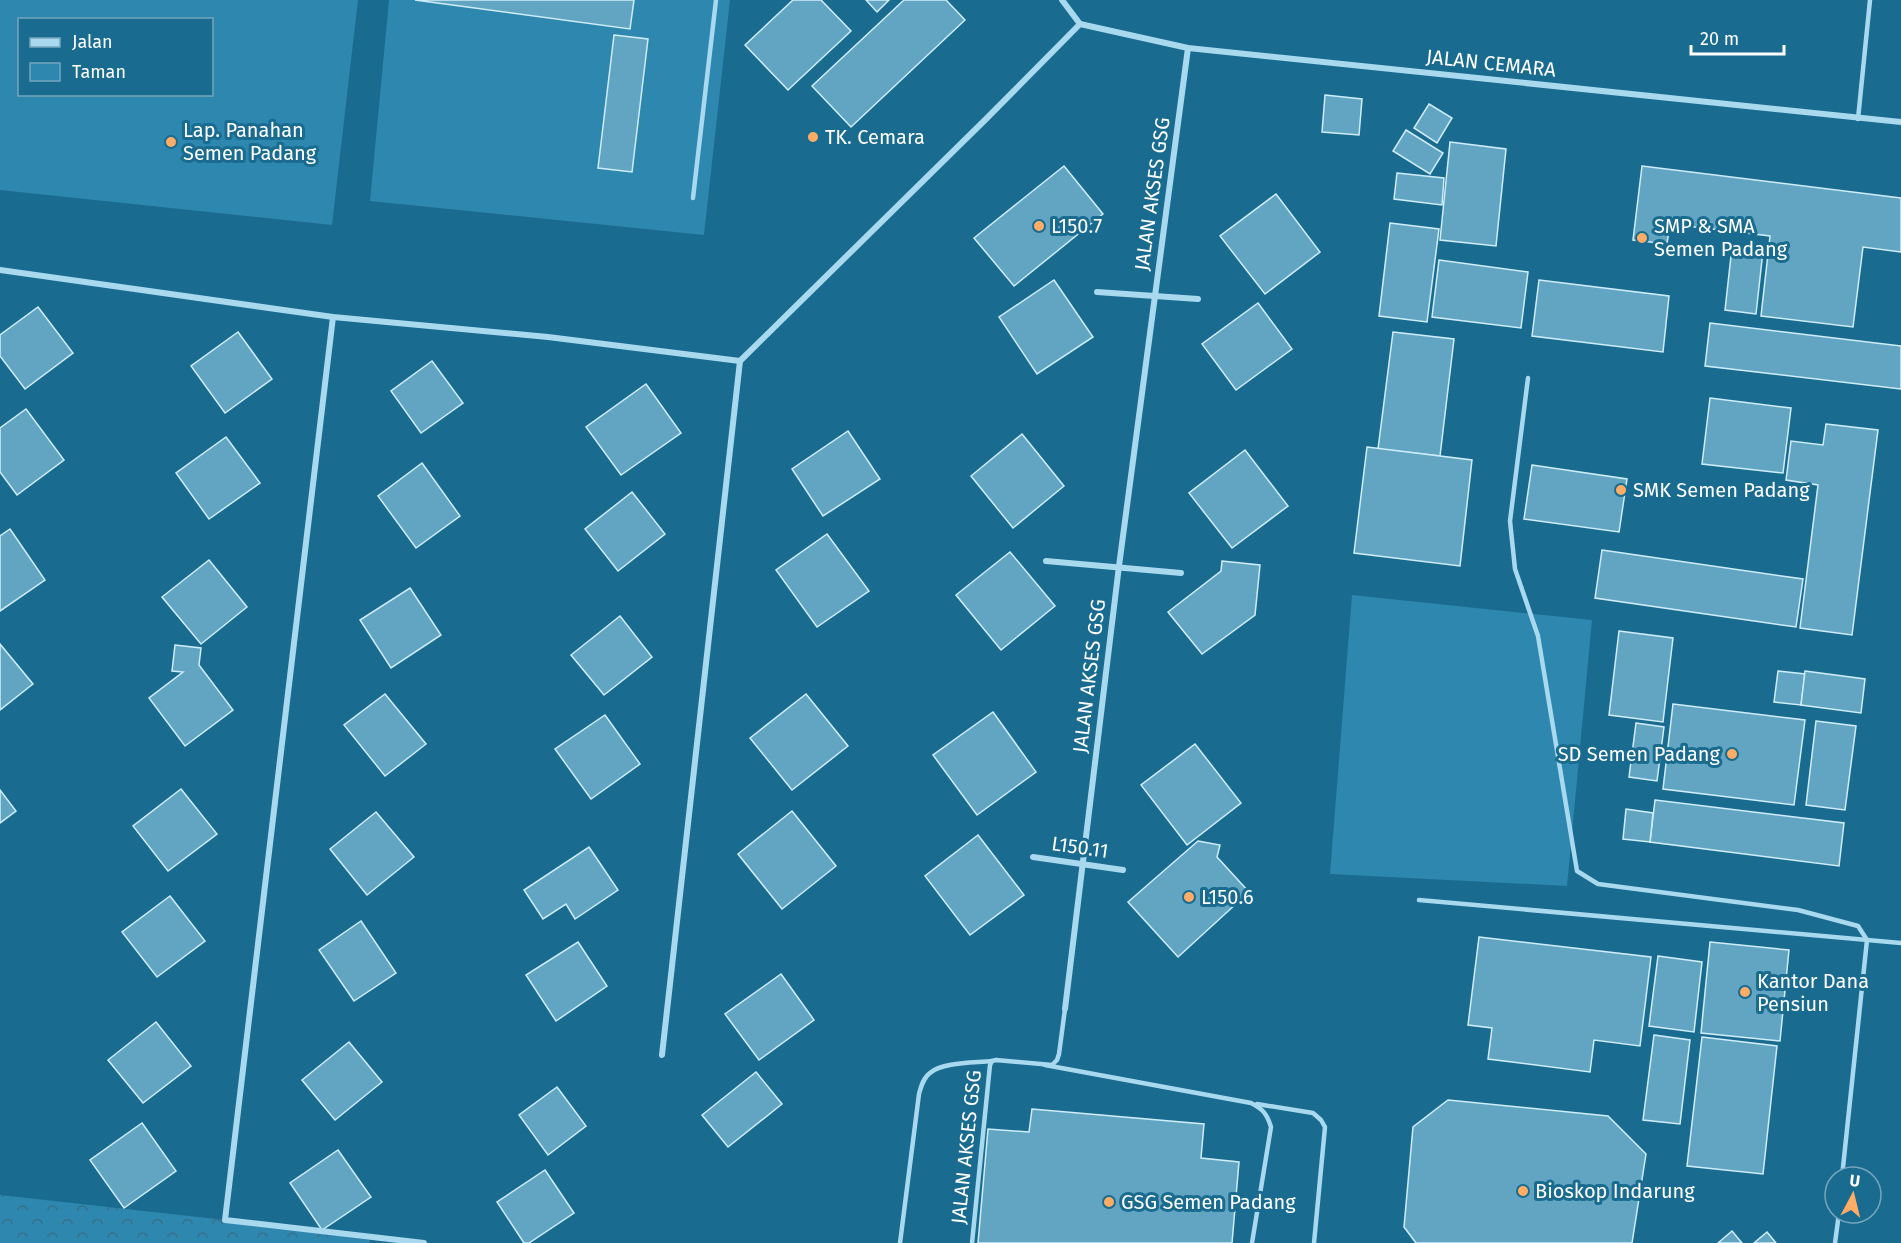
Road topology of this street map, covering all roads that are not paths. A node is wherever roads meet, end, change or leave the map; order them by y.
1 (716, 0) edge
2 (1062, 0) edge
3 (1870, 0) edge
4 (1080, 24) junction
5 (1188, 48) junction
6 (1858, 119) junction
7 (1901, 122) edge
8 (693, 198) dead end
9 (0, 270) edge
10 (1097, 292) dead end
11 (1155, 296) junction
12 (1198, 299) dead end
13 (333, 317) junction
14 (740, 361) junction
15 (1528, 378) dead end
16 (1046, 561) dead end
17 (1119, 566) junction
18 (1181, 573) dead end
19 (1033, 857) dead end
20 (1084, 864) junction
21 (1123, 870) dead end
22 (1419, 900) dead end
23 (1868, 940) junction
24 (1901, 943) edge
25 (1065, 1009) joint
26 (662, 1055) dead end
27 (992, 1061) junction
28 (1045, 1065) junction
29 (1251, 1103) junction
30 (1843, 1165) edge
31 (1837, 1225) edge
32 (424, 1243) edge
33 (900, 1243) edge
34 (972, 1243) edge
35 (1252, 1243) edge
36 (1314, 1243) edge
37 (1835, 1243) edge

1 - 8 lane
2 - 4 street
3 - 6 lane
4 - 5 street, JALAN CEMARA
4 - 14 street
5 - 6 street, JALAN CEMARA
5 - 11 street, JALAN AKSES GSG
6 - 7 street, JALAN CEMARA
9 - 13 street
10 - 11 street
11 - 12 street
11 - 17 street, JALAN AKSES GSG
13 - 14 street
13 - 32 street
14 - 26 street
15 - 23 lane
16 - 17 street
17 - 18 street
17 - 20 street, JALAN AKSES GSG
19 - 20 street, L150.11
20 - 21 street, L150.11
20 - 25 street, JALAN AKSES GSG
22 - 23 lane
23 - 24 lane
23 - 30 lane
25 - 28 lane, JALAN AKSES GSG
27 - 28 lane, JALAN AKSES GSG
27 - 33 lane
27 - 34 lane, JALAN AKSES GSG
28 - 29 lane
29 - 35 lane
29 - 36 lane
31 - 37 lane

